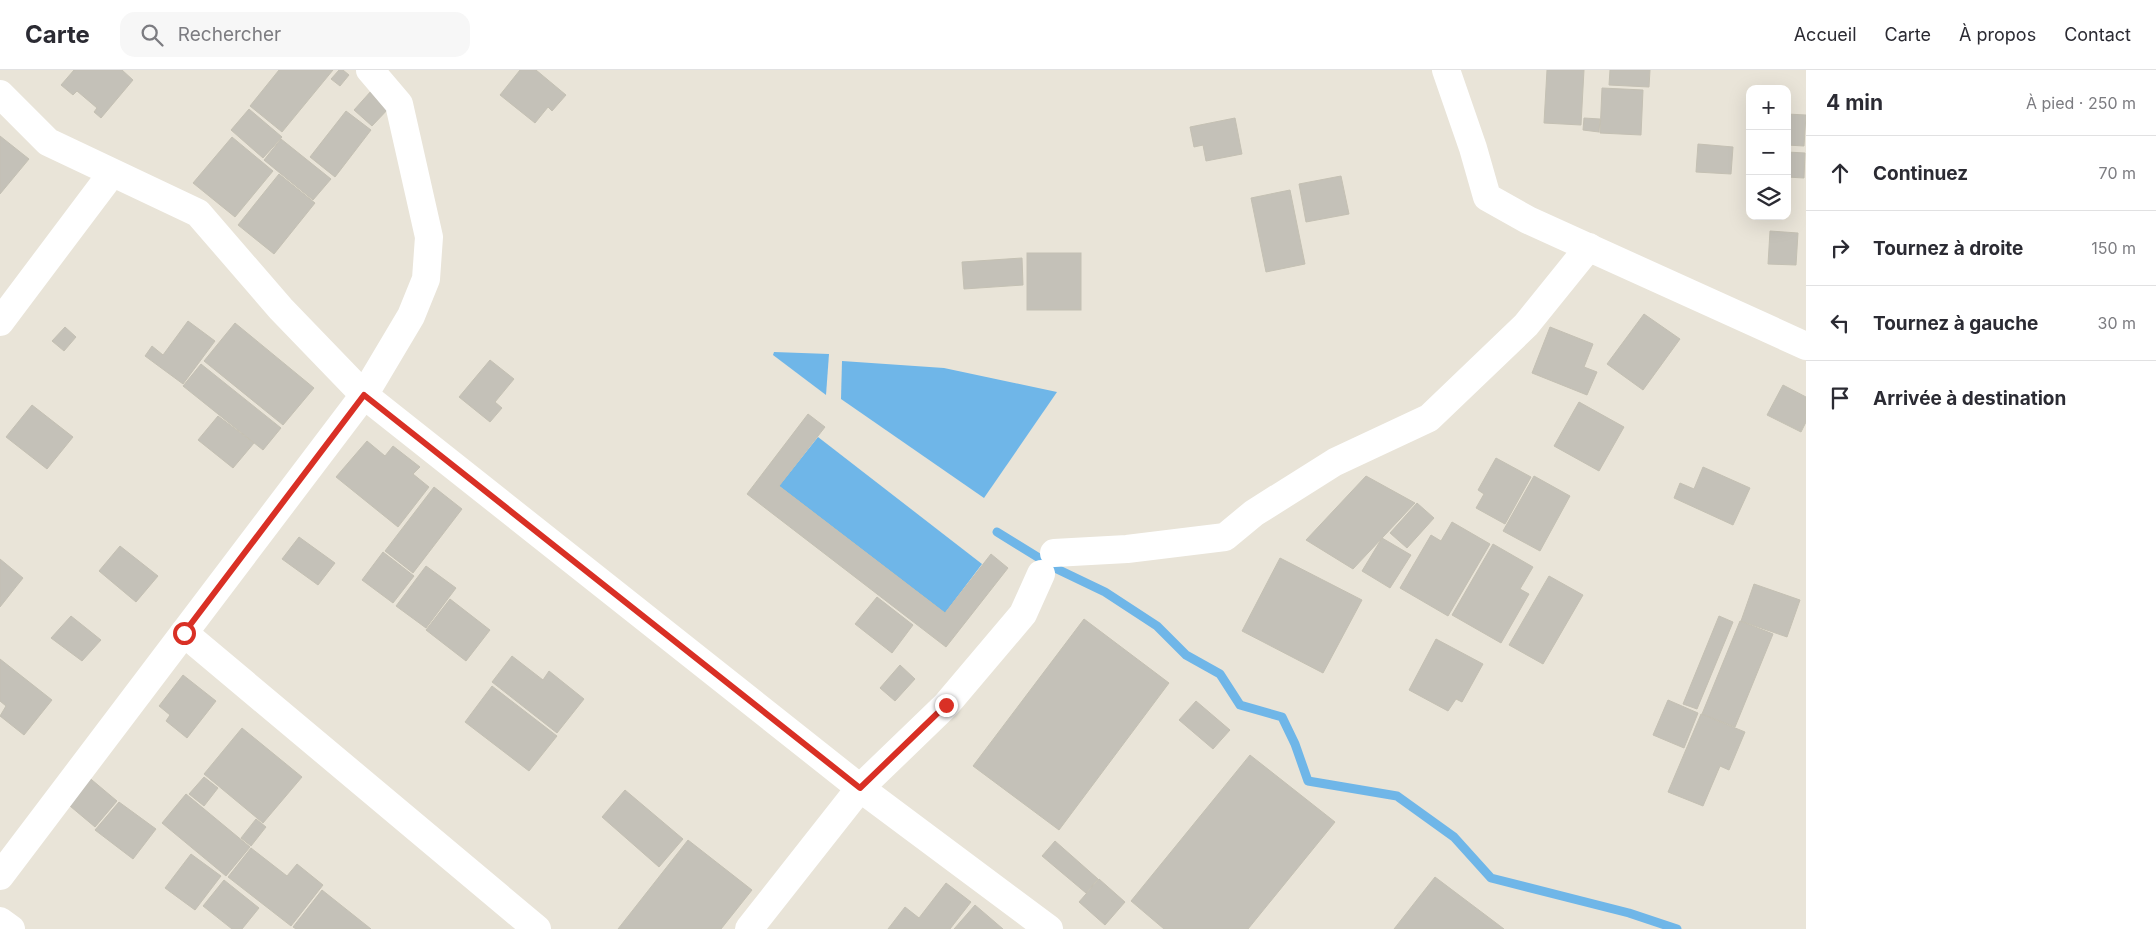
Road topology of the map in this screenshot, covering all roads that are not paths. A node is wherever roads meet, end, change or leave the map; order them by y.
1 (370, 70) edge
2 (1446, 70) edge
3 (0, 94) edge
4 (112, 173) junction
5 (1588, 247) junction
6 (0, 322) edge
7 (1806, 346) edge
8 (364, 395) junction
9 (184, 633) junction
10 (860, 788) junction
11 (0, 876) edge
12 (0, 921) edge
13 (11, 929) edge
14 (537, 929) edge
15 (749, 929) edge
16 (1049, 929) edge

1 - 8 street
2 - 5 street
3 - 4 street
4 - 6 street
4 - 8 street
5 - 7 street
5 - 10 street
8 - 9 street
8 - 10 street
9 - 11 street
9 - 14 street
10 - 15 street
10 - 16 street
12 - 13 street

